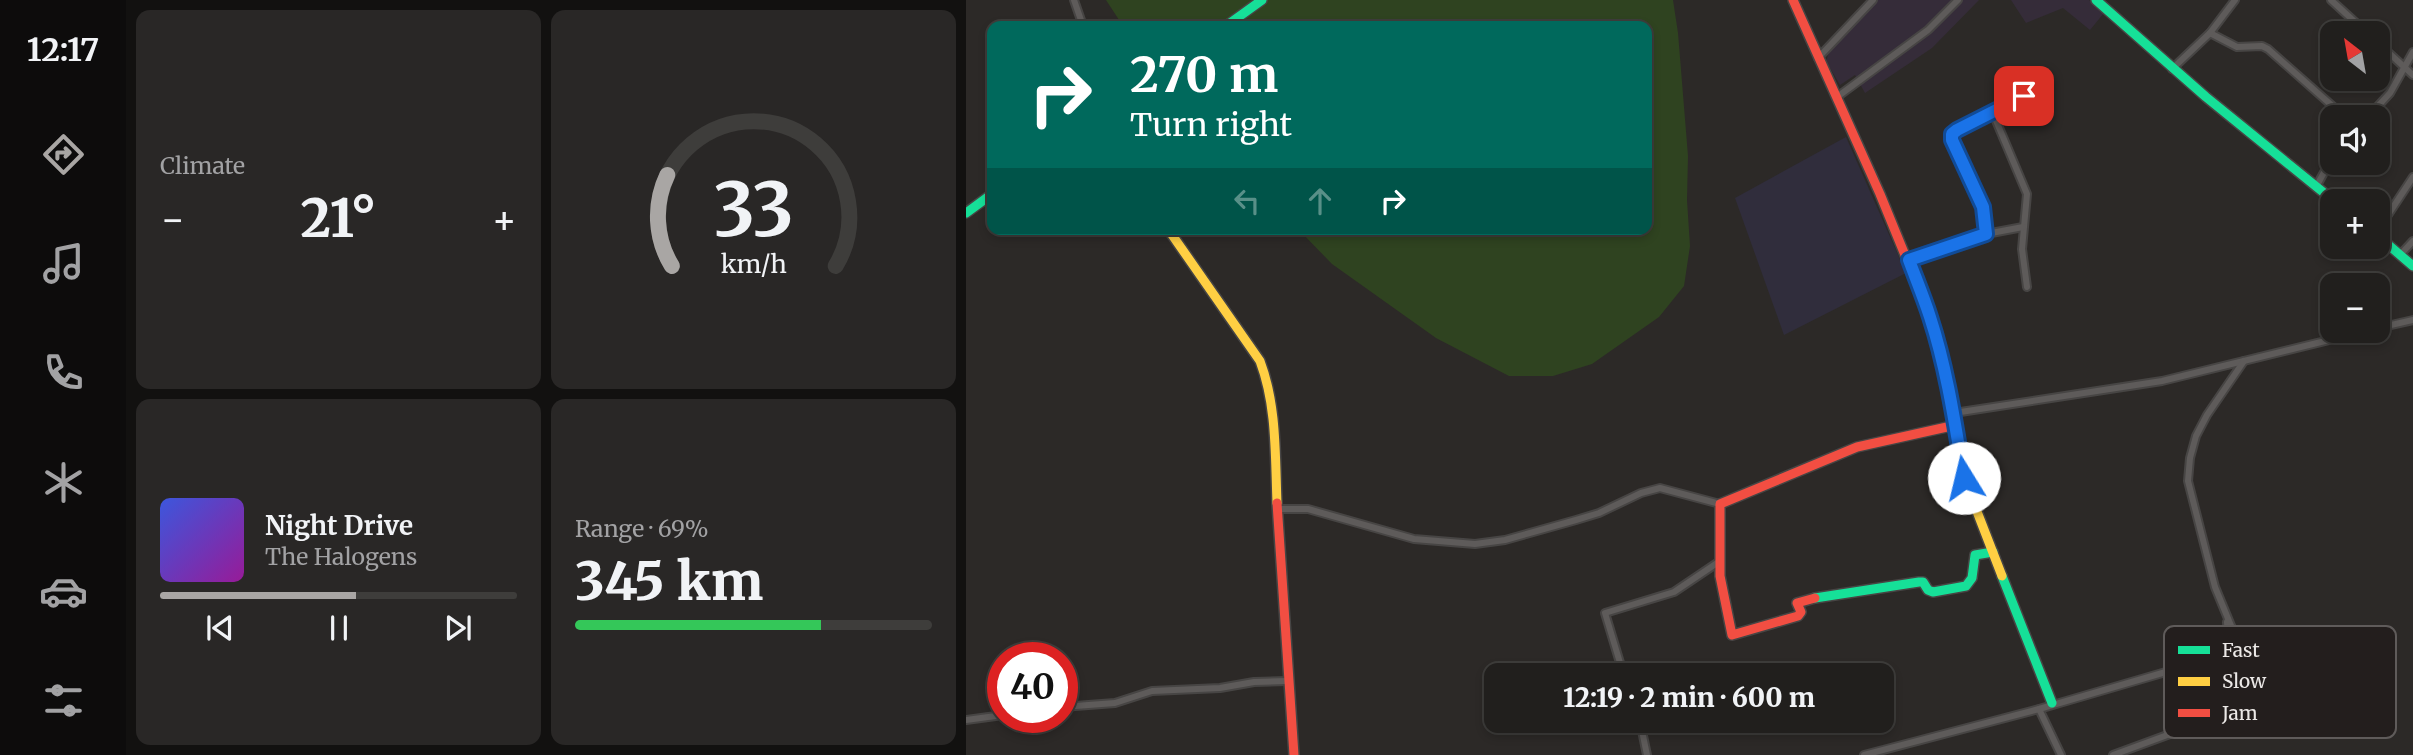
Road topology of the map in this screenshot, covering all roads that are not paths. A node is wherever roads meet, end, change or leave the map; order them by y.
1 (1074, 0) edge
2 (1262, 0) edge
3 (1793, 0) edge
4 (1873, 0) edge
5 (1958, 0) edge
6 (2096, 0) edge
7 (2235, 0) edge
8 (2331, 0) edge
9 (1081, 21) edge
10 (1233, 21) edge
11 (2354, 21) edge
12 (2210, 33) junction
13 (2413, 52) edge
14 (2390, 54) edge
15 (1818, 58) junction
16 (2405, 68) junction
17 (2172, 69) junction
18 (2413, 75) edge
19 (2024, 96) dead end
20 (1837, 97) junction
21 (2331, 105) edge
22 (2379, 105) edge
23 (1992, 111) junction
24 (2323, 175) edge
25 (2413, 177) edge
26 (2316, 187) junction
27 (2320, 190) edge
28 (987, 198) edge
29 (2390, 212) edge
30 (966, 213) edge
31 (2023, 227) junction
32 (1986, 234) junction
33 (1172, 235) edge
34 (2413, 241) edge
35 (2390, 246) edge
36 (2400, 255) junction
37 (1909, 260) junction
38 (2413, 265) edge
39 (2027, 287) dead end
40 (2413, 320) edge
41 (2390, 325) edge
42 (2320, 342) edge
43 (2244, 361) junction
44 (1954, 413) junction
45 (1956, 425) junction
46 (1720, 504) junction
47 (1278, 509) junction
48 (1993, 552) junction
49 (1720, 561) junction
50 (2227, 617) junction
51 (2227, 626) edge
52 (2232, 626) edge
53 (1621, 663) edge
54 (2164, 672) edge
55 (1287, 681) junction
56 (2052, 703) junction
57 (1078, 706) edge
58 (2039, 709) junction
59 (987, 717) edge
60 (966, 720) edge
61 (1642, 733) edge
62 (2164, 736) edge
63 (1294, 755) edge
64 (1647, 755) edge
65 (1864, 755) edge
66 (2061, 755) edge
67 (2113, 755) edge

1 - 9 street
2 - 10 street
3 - 15 street
4 - 15 street
5 - 20 street
6 - 17 street
7 - 12 street
8 - 11 street
12 - 17 street
12 - 21 street
13 - 16 street
14 - 16 street
15 - 20 street
16 - 18 street
16 - 22 street
17 - 26 street
19 - 23 street
20 - 37 street
23 - 31 street
23 - 32 street
24 - 26 street
25 - 29 street
26 - 27 street
28 - 30 street
31 - 32 street
31 - 39 street
32 - 37 street
33 - 47 street
34 - 36 street
35 - 36 street
36 - 38 street
37 - 44 street
40 - 41 street
42 - 43 street
43 - 44 street
43 - 50 street
44 - 45 street
45 - 46 street
45 - 48 street
46 - 47 street
46 - 49 street
47 - 55 street
48 - 49 street
48 - 56 street
49 - 53 street
50 - 51 street
50 - 52 street
54 - 56 street
55 - 57 street
55 - 63 street
56 - 58 street
58 - 65 street
58 - 66 street
59 - 60 street
61 - 64 street
62 - 67 street

